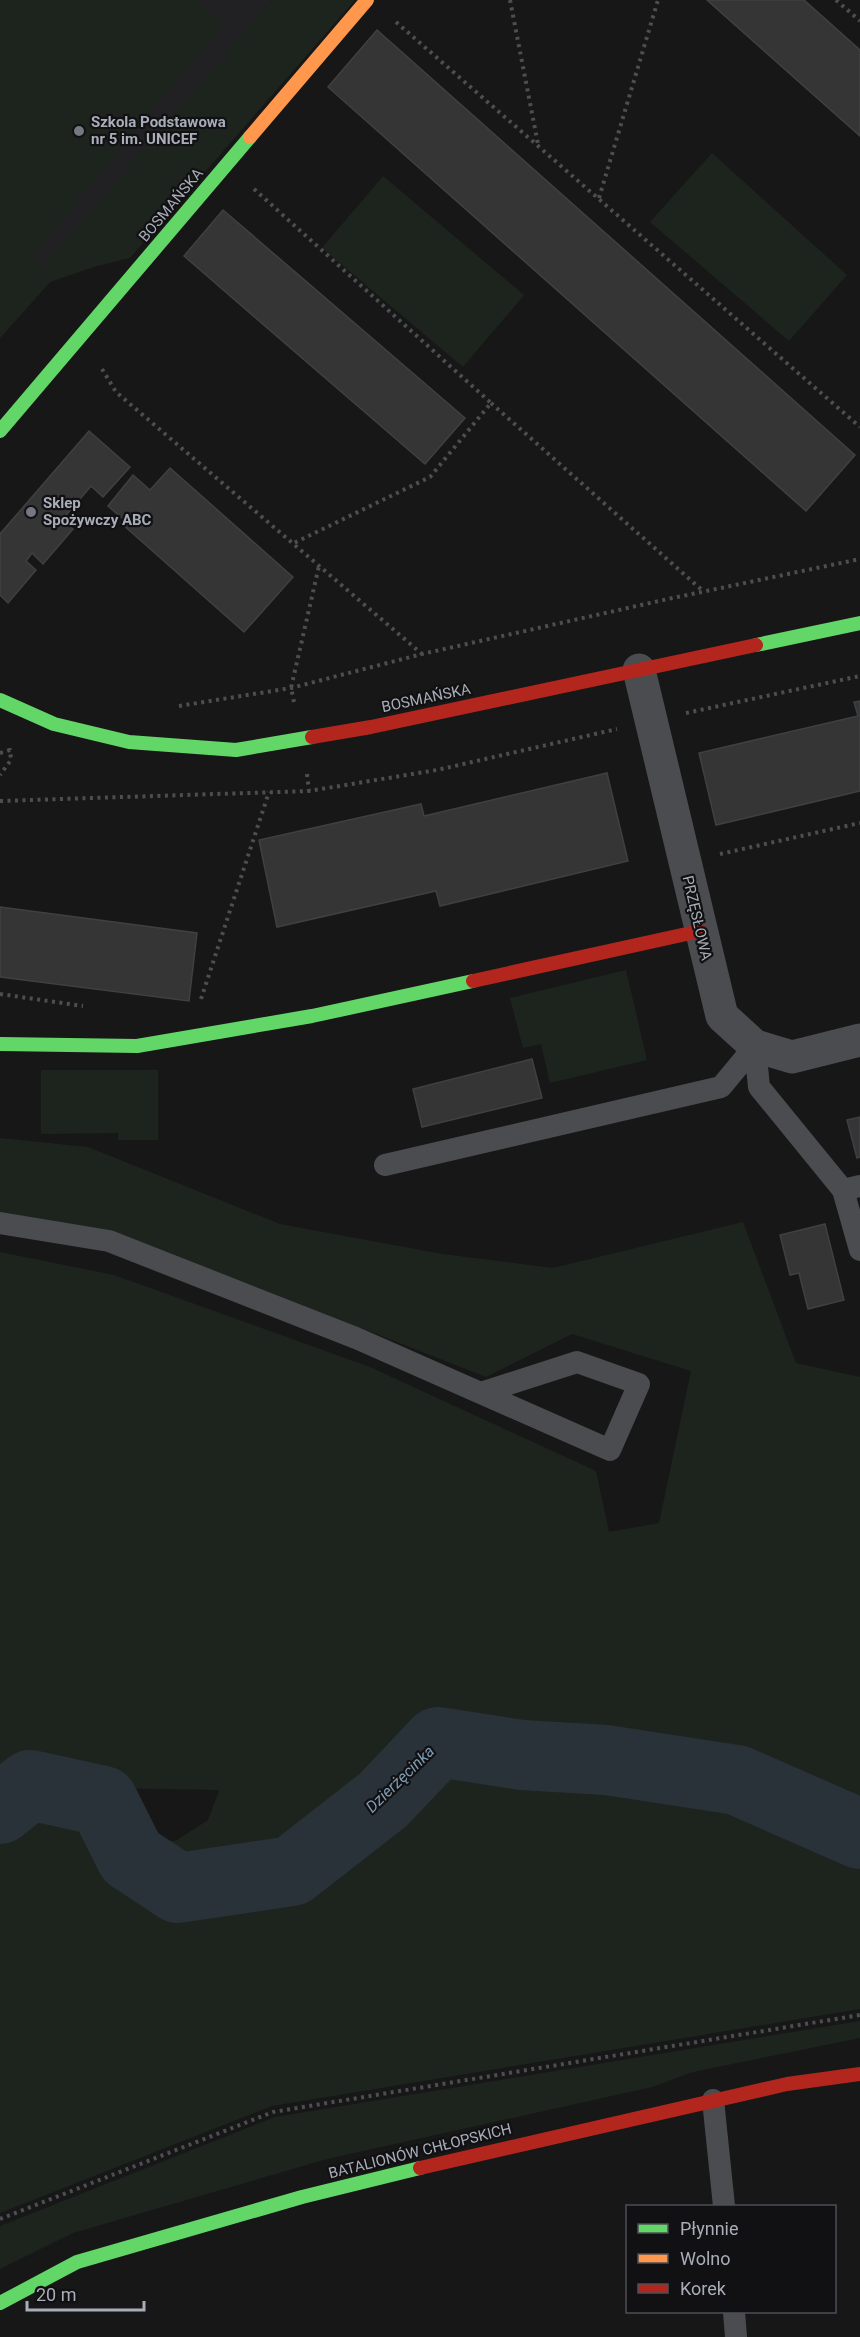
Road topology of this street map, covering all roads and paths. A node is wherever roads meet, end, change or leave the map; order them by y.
1 (367, 0) edge
2 (510, 0) edge
3 (658, 0) edge
4 (836, 0) edge
5 (394, 20) dead end
6 (860, 21) edge
7 (538, 146) junction
8 (247, 183) dead end
9 (599, 198) junction
10 (99, 362) dead end
11 (491, 403) junction
12 (860, 427) edge
13 (0, 431) edge
14 (294, 543) junction
15 (860, 559) edge
16 (320, 566) junction
17 (703, 591) junction
18 (860, 623) edge
19 (422, 654) junction
20 (639, 670) junction
21 (860, 676) edge
22 (291, 688) junction
23 (0, 700) edge
24 (170, 708) dead end
25 (651, 721) junction
26 (302, 738) junction
27 (0, 753) edge
28 (0, 775) edge
29 (309, 791) junction
30 (269, 792) junction
31 (0, 801) edge
32 (860, 823) edge
33 (684, 862) junction
34 (700, 931) junction
35 (0, 994) edge
36 (84, 1006) dead end
37 (198, 1010) dead end
38 (860, 1040) edge
39 (0, 1044) edge
40 (755, 1046) junction
41 (385, 1165) dead end
42 (852, 1188) edge
43 (0, 1223) edge
44 (860, 1250) edge
45 (481, 1393) junction
46 (860, 2015) edge
47 (860, 2074) edge
48 (713, 2100) junction
49 (724, 2205) edge
50 (0, 2219) edge
51 (0, 2303) edge
52 (734, 2313) edge
53 (736, 2337) edge

1 - 13 street, BOSMAŃSKA
2 - 7 path
3 - 9 path
4 - 6 path
5 - 7 path
7 - 9 path
8 - 11 path
9 - 12 path
10 - 14 path
11 - 14 path
11 - 17 path
14 - 16 path
15 - 17 path
16 - 19 path
16 - 22 path
17 - 19 path
18 - 20 street, BOSMAŃSKA
19 - 22 path
20 - 25 street, PRZĘSŁOWA
20 - 26 street, BOSMAŃSKA
21 - 25 path
22 - 24 path
22 - 26 path
23 - 26 street, BOSMAŃSKA
25 - 29 path
25 - 33 street, PRZĘSŁOWA
26 - 29 path
27 - 28 path
29 - 30 path
30 - 31 path
30 - 37 path
32 - 33 path
33 - 34 street, PRZĘSŁOWA
34 - 39 street
34 - 40 street, PRZĘSŁOWA
35 - 36 path
38 - 40 street, PRZĘSŁOWA
40 - 41 lane
40 - 42 lane
42 - 44 lane
43 - 45 lane
45 - 45 lane
46 - 50 path
47 - 48 street, BATALIONÓW CHŁOPSKICH
48 - 49 lane
48 - 51 street, BATALIONÓW CHŁOPSKICH
52 - 53 lane

